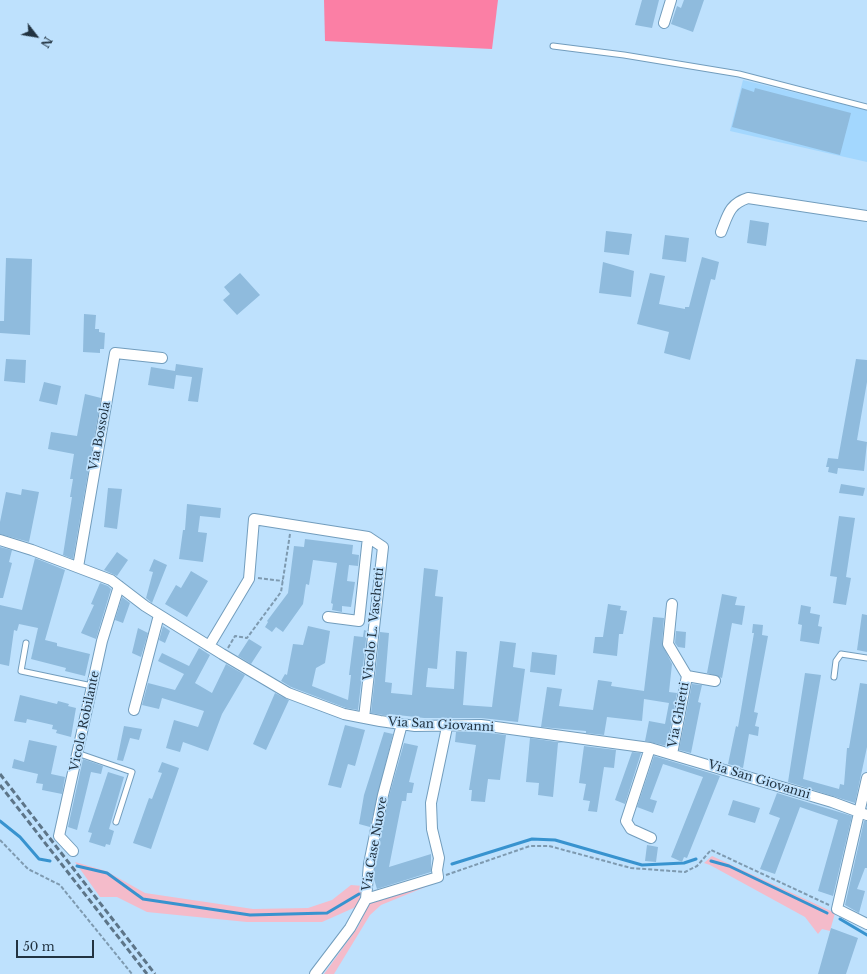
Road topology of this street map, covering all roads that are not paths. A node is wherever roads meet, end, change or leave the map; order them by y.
1 (671, 0) edge
2 (664, 22) dead end
3 (552, 46) dead end
4 (867, 107) edge
5 (867, 216) edge
6 (721, 232) dead end
7 (162, 358) dead end
8 (368, 537) junction
9 (0, 540) edge
10 (78, 567) junction
11 (119, 586) junction
12 (672, 604) dead end
13 (159, 614) junction
14 (328, 617) dead end
15 (26, 643) dead end
16 (209, 646) junction
17 (867, 658) edge
18 (687, 676) junction
19 (834, 677) dead end
20 (715, 681) dead end
21 (92, 686) junction
22 (134, 710) dead end
23 (364, 718) junction
24 (402, 724) junction
25 (447, 727) junction
26 (650, 748) junction
27 (77, 754) junction
28 (672, 754) junction
29 (867, 778) edge
30 (863, 813) edge
31 (116, 822) dead end
32 (650, 838) dead end
33 (73, 851) dead end
34 (366, 899) junction
35 (867, 924) edge
36 (315, 974) edge

1 - 2 street
3 - 4 lane
5 - 6 street
7 - 10 street, Via Bossola
8 - 14 street
8 - 16 street
8 - 23 street, Vicolo L. Vaschetti
9 - 10 street, Via San Giovanni
10 - 11 street, Via San Giovanni
11 - 13 street, Via San Giovanni
11 - 21 street, Vicolo Robilante
12 - 18 street
13 - 16 street, Via San Giovanni
13 - 22 street
15 - 21 lane
16 - 23 street, Via San Giovanni
17 - 19 lane
18 - 20 street
18 - 28 street, Via Ghietti
21 - 27 street, Vicolo Robilante
23 - 24 street, Via San Giovanni
24 - 25 street, Via San Giovanni
24 - 34 street, Via Case Nuove
25 - 26 street, Via San Giovanni
25 - 34 street
26 - 28 street, Via San Giovanni
26 - 32 street
27 - 31 lane
27 - 33 street, Vicolo Robilante
28 - 30 street, Via San Giovanni
29 - 30 street
30 - 35 street
34 - 36 street, Via Case Nuove

